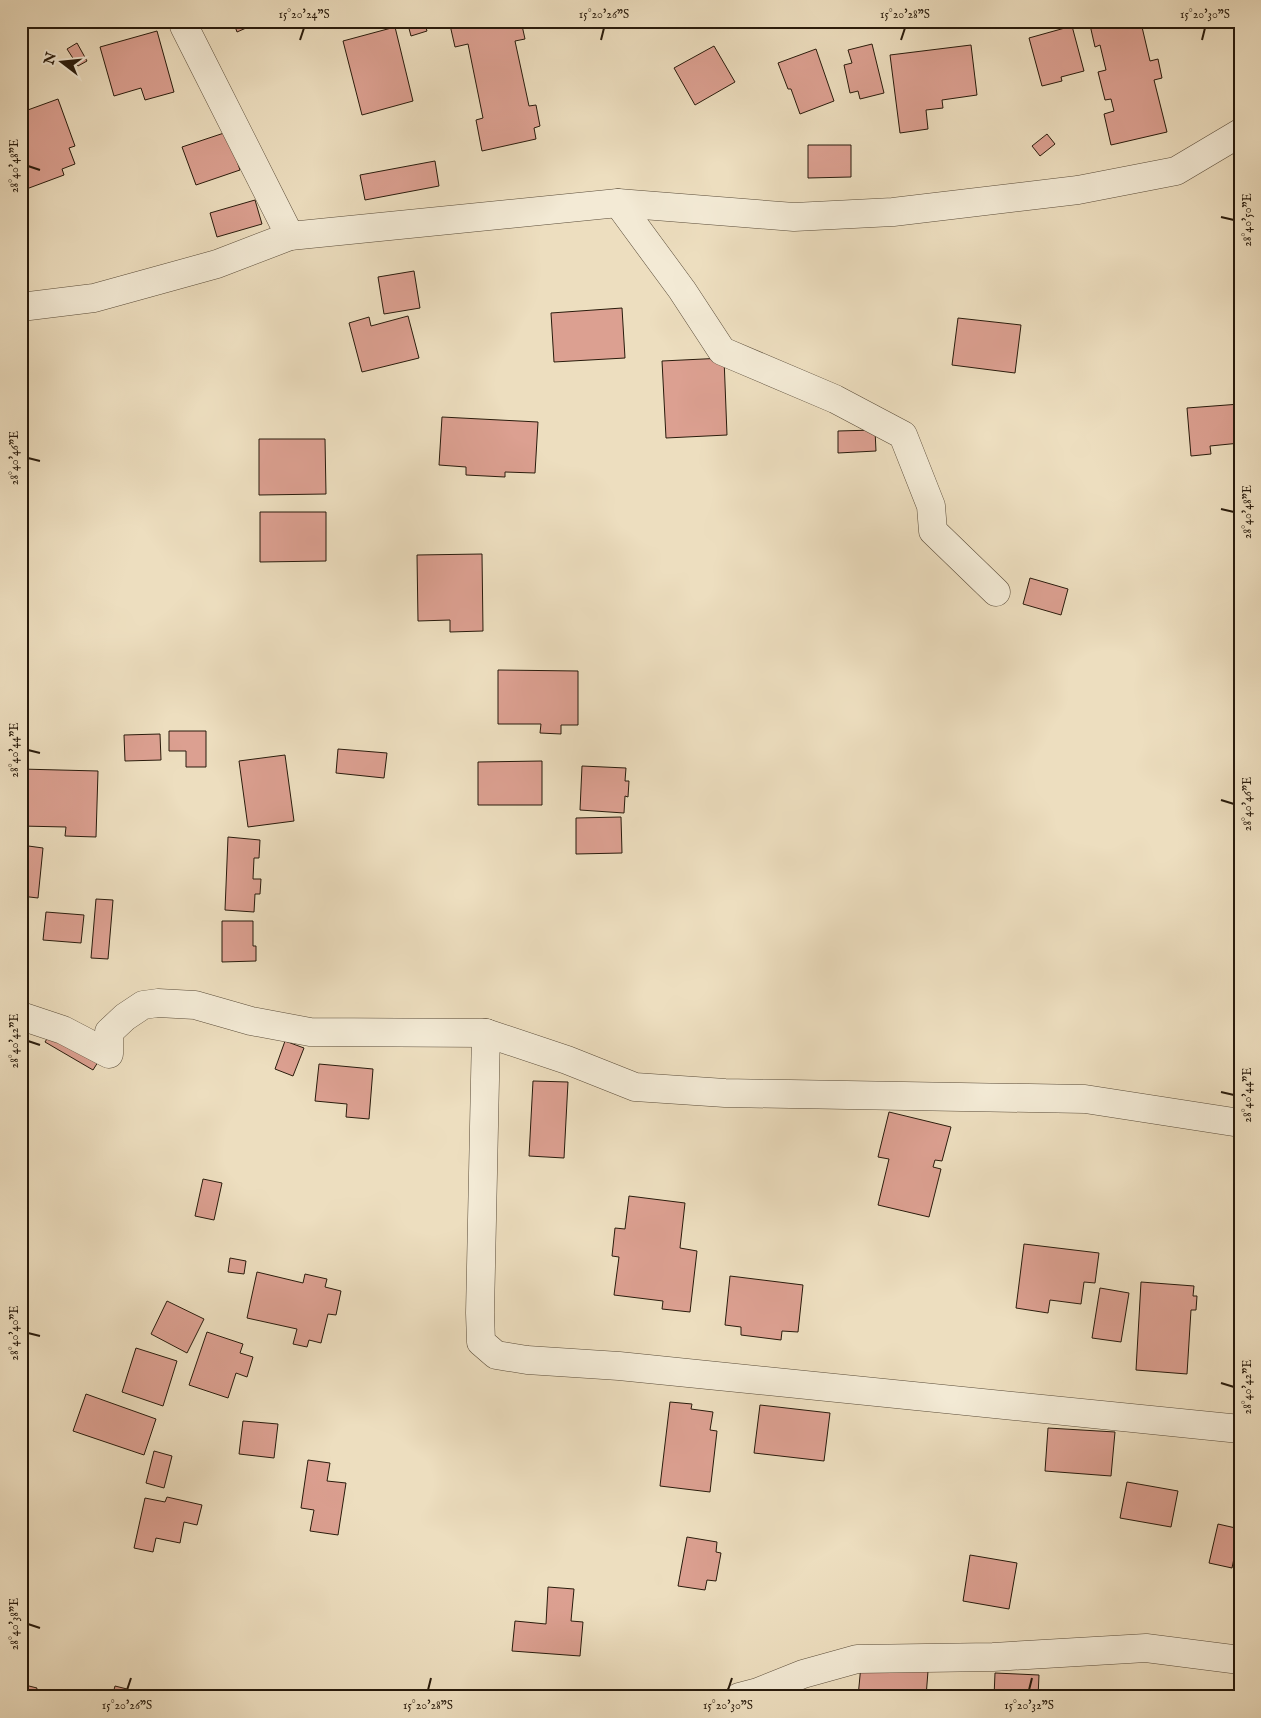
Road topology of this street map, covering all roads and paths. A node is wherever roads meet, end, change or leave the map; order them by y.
1 (184, 26) dead end
2 (1240, 134) edge
3 (618, 203) junction
4 (290, 236) junction
5 (21, 306) edge
6 (996, 592) dead end
7 (21, 1016) edge
8 (486, 1033) junction
9 (1240, 1123) edge
10 (1240, 1429) edge
11 (1240, 1660) edge
12 (739, 1697) edge

1 - 4 street
2 - 3 street
3 - 4 street
3 - 6 street
4 - 5 street
7 - 8 street
8 - 9 street
8 - 10 street
11 - 12 street

